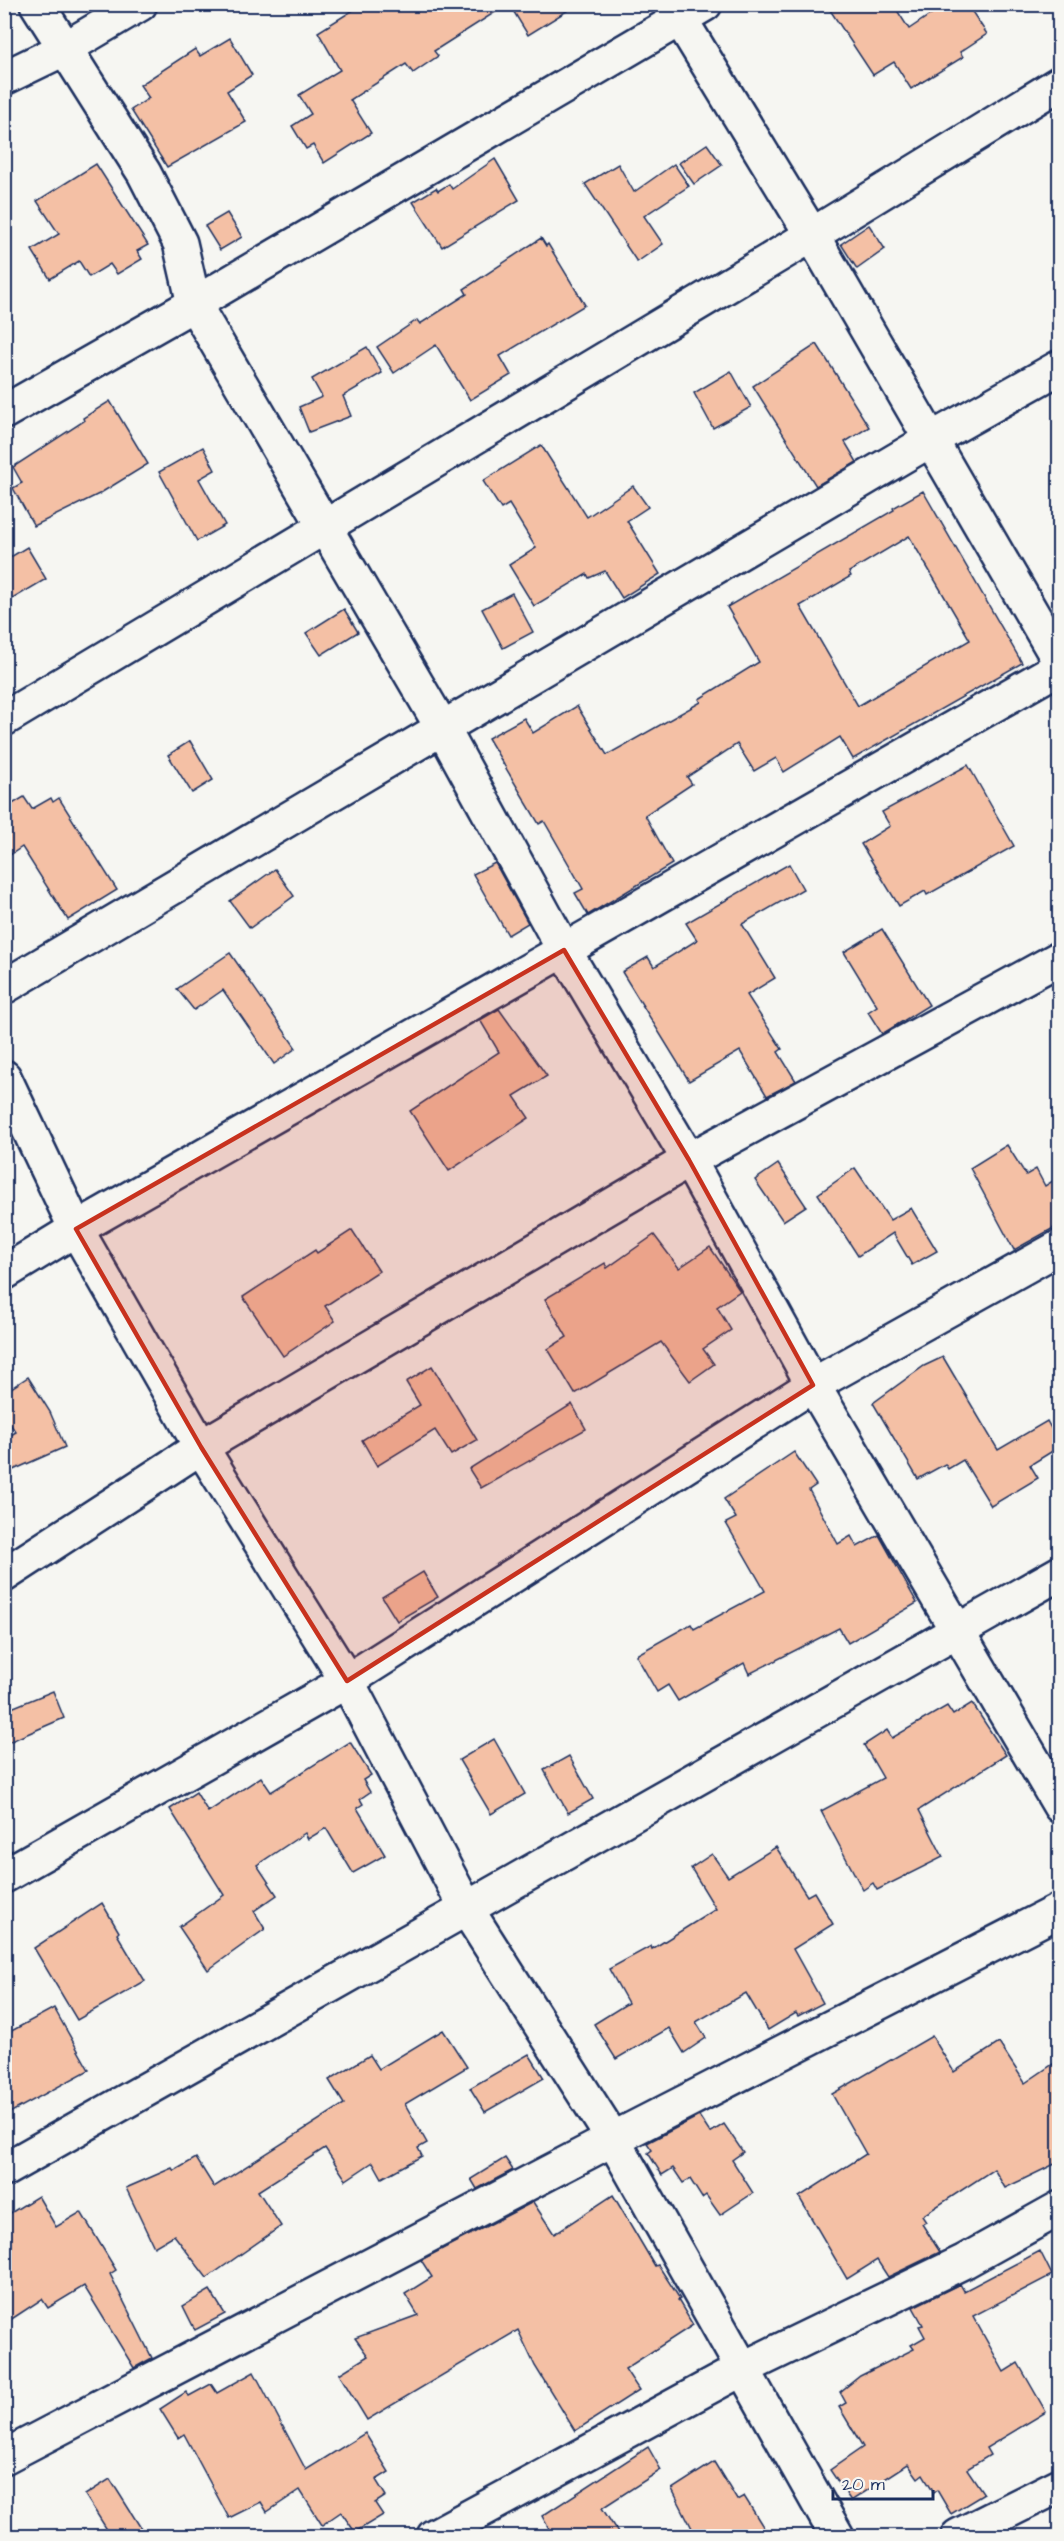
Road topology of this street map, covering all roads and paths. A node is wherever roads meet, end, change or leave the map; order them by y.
1 (37, 4) edge
2 (140, 4) edge
3 (686, 9) edge
4 (64, 50) junction
5 (4, 78) edge
6 (1059, 83) edge
7 (812, 235) junction
8 (194, 304) junction
9 (1059, 367) edge
10 (4, 412) edge
11 (932, 439) junction
12 (325, 528) junction
13 (1059, 662) edge
14 (1059, 667) edge
15 (4, 719) edge
16 (443, 729) junction
17 (564, 950) junction
18 (1059, 958) edge
19 (4, 987) edge
20 (4, 1077) edge
21 (689, 1160) junction
22 (76, 1228) junction
23 (1059, 1247) edge
24 (4, 1273) edge
25 (813, 1385) junction
26 (201, 1447) junction
27 (1059, 1573) edge
28 (4, 1575) edge
29 (958, 1630) junction
30 (347, 1681) junction
31 (1059, 1806) edge
32 (4, 1876) edge
33 (466, 1908) junction
34 (1059, 1910) edge
35 (613, 2139) junction
36 (4, 2170) edge
37 (1059, 2208) edge
38 (742, 2369) junction
39 (4, 2457) edge
40 (1059, 2485) edge
41 (434, 2536) edge
42 (837, 2536) edge
43 (958, 2536) edge

1 - 4 street
2 - 4 street
3 - 7 street
3 - 8 street
4 - 5 street
4 - 8 street
6 - 7 street
7 - 11 street
7 - 12 street
8 - 10 street
8 - 12 street
9 - 11 street
11 - 13 street
11 - 16 street
12 - 15 street
12 - 16 street
14 - 17 street
16 - 17 street
16 - 19 street
17 - 21 street
17 - 22 street
18 - 21 street
20 - 22 street
21 - 25 street
21 - 26 street
22 - 24 street
22 - 26 street
23 - 25 street
25 - 29 street
25 - 30 street
26 - 28 street
26 - 30 street
27 - 29 street
29 - 31 street
29 - 33 street
30 - 32 street
30 - 33 street
33 - 35 street
33 - 36 street
34 - 35 street
35 - 38 street
35 - 39 street
37 - 38 street
38 - 41 street
38 - 42 street
40 - 43 street

